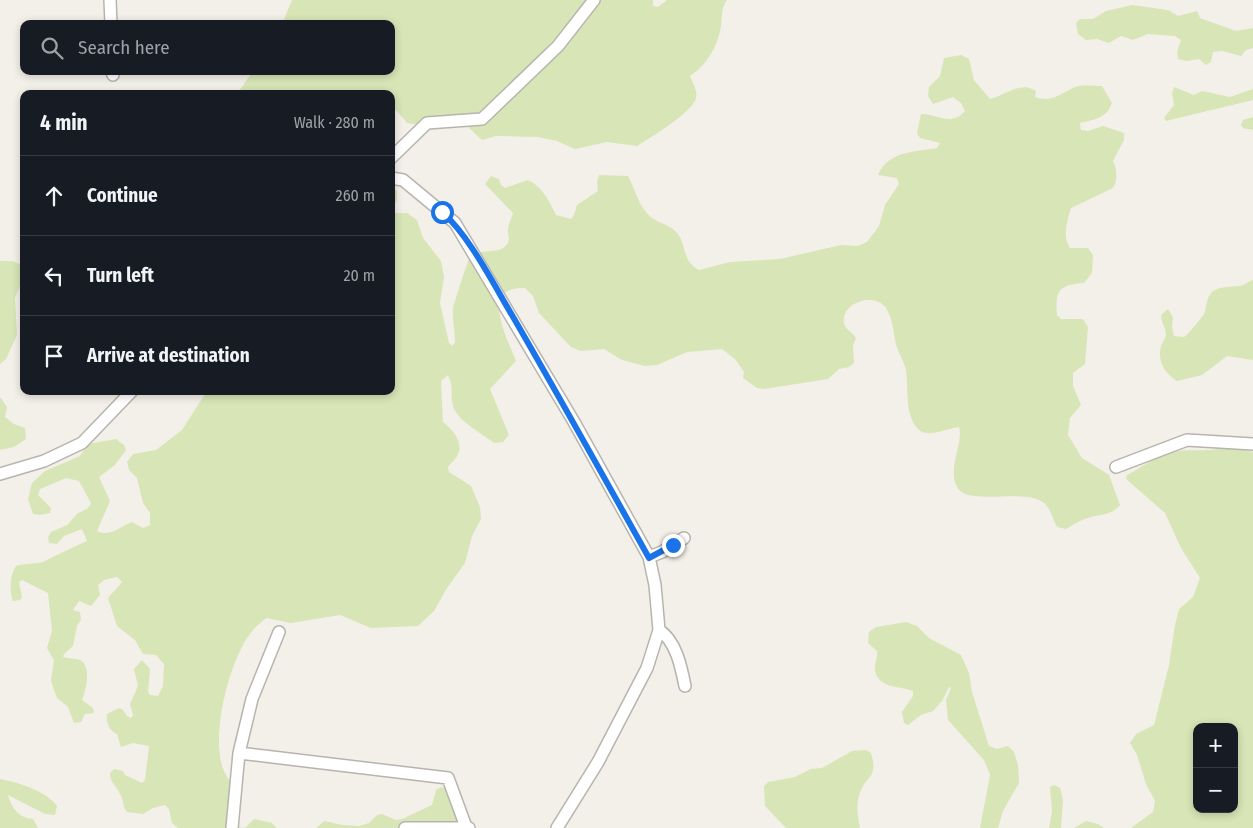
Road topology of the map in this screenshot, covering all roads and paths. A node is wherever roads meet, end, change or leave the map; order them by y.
1 (110, 0) edge
2 (594, 0) edge
3 (111, 20) edge
4 (395, 154) edge
5 (395, 179) edge
6 (128, 395) edge
7 (1253, 444) edge
8 (1116, 467) dead end
9 (0, 474) edge
10 (684, 538) dead end
11 (649, 558) junction
12 (659, 630) junction
13 (279, 632) dead end
14 (685, 686) dead end
15 (239, 753) junction
16 (468, 827) edge
17 (232, 828) edge
18 (405, 828) edge
19 (557, 828) edge

1 - 3 street
2 - 4 street
5 - 11 street
6 - 9 street
7 - 8 street
10 - 11 street
11 - 12 street
12 - 14 street
12 - 19 street
13 - 15 street
15 - 16 street
15 - 17 street
16 - 18 street

